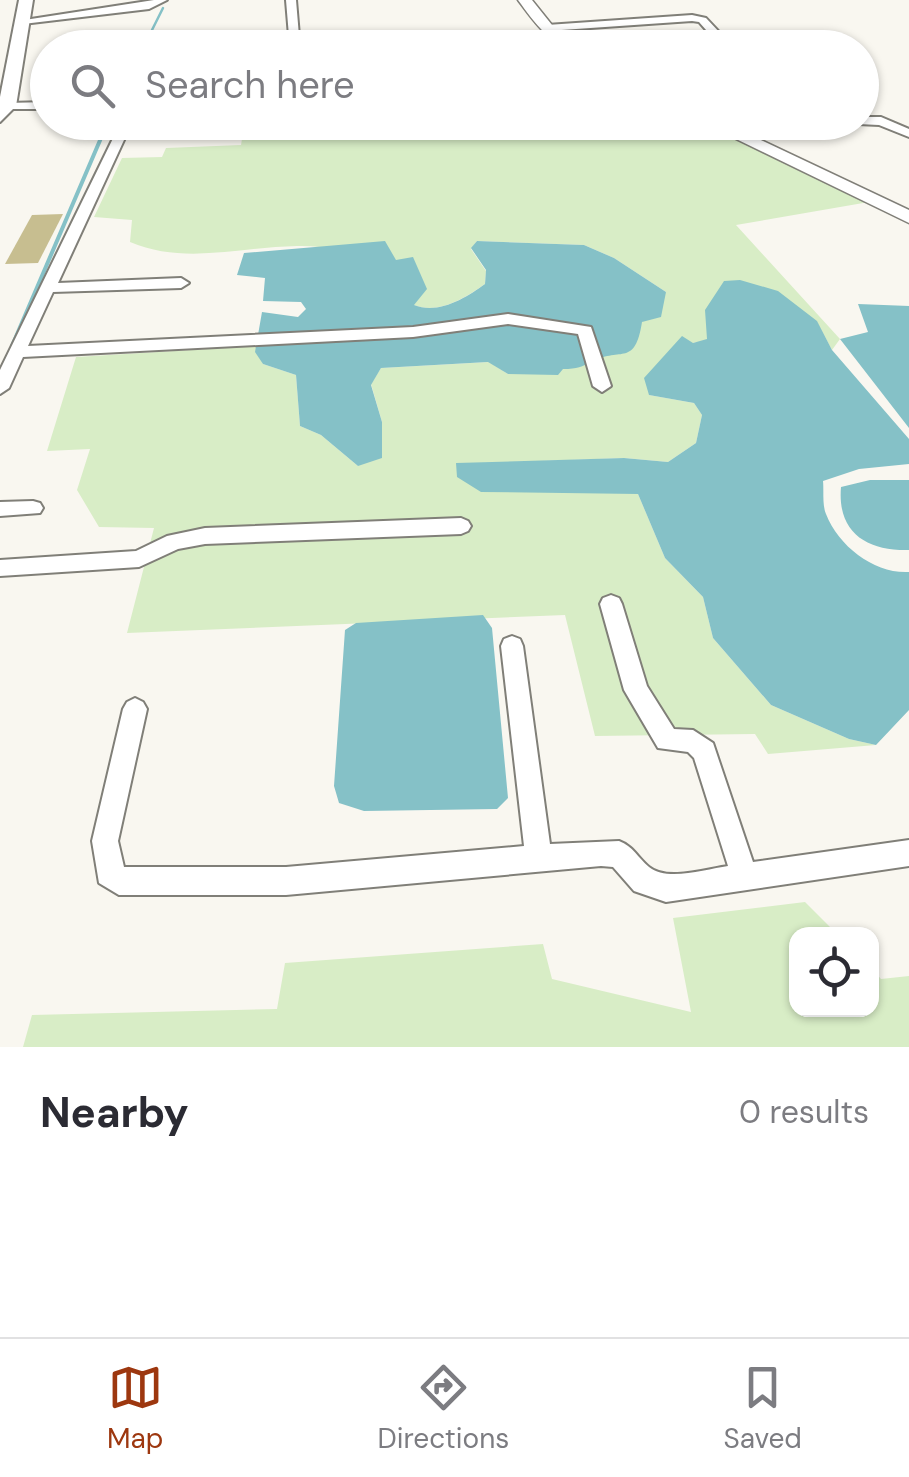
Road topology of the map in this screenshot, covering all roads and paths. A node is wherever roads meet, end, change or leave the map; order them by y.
1 (26, 0) edge
2 (162, 0) edge
3 (291, 0) edge
4 (525, 0) edge
5 (20, 19) junction
6 (547, 28) junction
7 (294, 30) edge
8 (550, 30) edge
9 (711, 30) edge
10 (30, 107) edge
11 (4, 111) edge
12 (879, 121) edge
13 (909, 133) edge
14 (119, 140) edge
15 (746, 140) edge
16 (909, 217) edge
17 (181, 283) dead end
18 (49, 288) junction
19 (21, 352) junction
20 (602, 386) dead end
21 (0, 388) edge
22 (33, 508) dead end
23 (0, 509) edge
24 (461, 526) dead end
25 (0, 568) edge
26 (611, 604) dead end
27 (512, 646) dead end
28 (135, 709) dead end
29 (909, 853) edge
30 (539, 858) junction
31 (745, 877) junction

1 - 5 main road
2 - 5 street
3 - 7 street
4 - 6 street
5 - 11 main road
6 - 8 street
6 - 9 street
10 - 11 street
12 - 13 street
14 - 18 street
15 - 16 street
17 - 18 street
18 - 19 street
19 - 20 street
19 - 21 street
22 - 23 street
24 - 25 street
26 - 31 street
27 - 30 street
28 - 30 street
29 - 31 street
30 - 31 street

